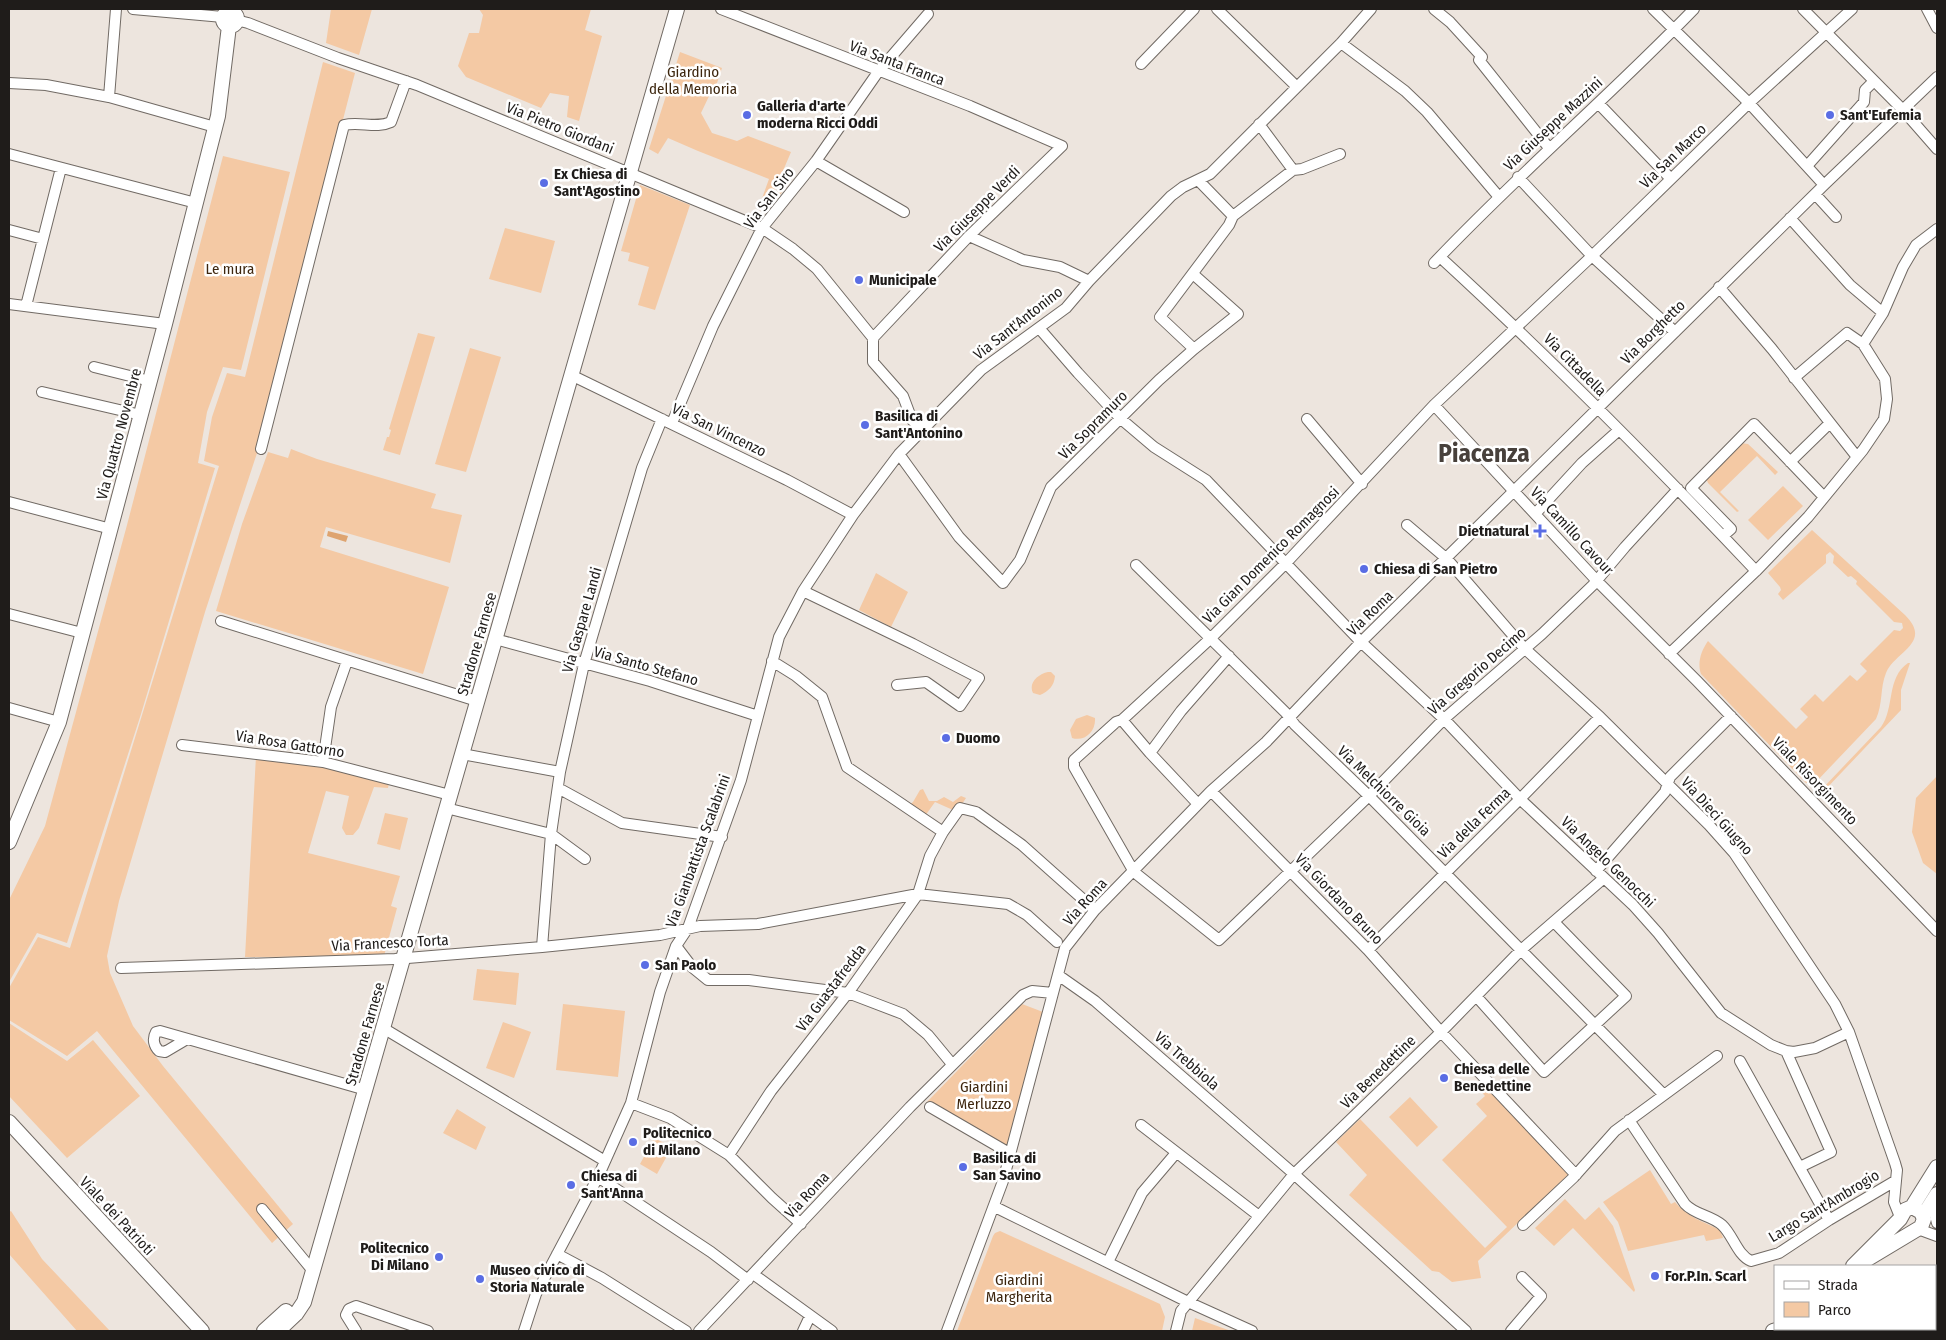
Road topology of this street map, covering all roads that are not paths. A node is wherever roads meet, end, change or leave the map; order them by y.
1 (116, 9) edge
2 (133, 9) edge
3 (676, 9) edge
4 (721, 9) edge
5 (1194, 9) edge
6 (1217, 9) edge
7 (1370, 9) edge
8 (1434, 9) edge
9 (1653, 9) edge
10 (1694, 9) edge
11 (1803, 9) edge
12 (1852, 9) edge
13 (1927, 9) edge
14 (928, 14) dead end
15 (229, 17) edge
16 (1937, 28) edge
17 (1673, 30) junction
18 (1825, 33) junction
19 (1341, 43) junction
20 (1141, 64) dead end
21 (878, 72) junction
22 (1937, 77) edge
23 (406, 81) junction
24 (1874, 81) junction
25 (9, 83) edge
26 (1297, 87) junction
27 (108, 97) junction
28 (1749, 103) junction
29 (1598, 104) junction
30 (1902, 109) junction
31 (1259, 124) junction
32 (215, 127) junction
33 (1062, 146) joint
34 (1549, 148) junction
35 (1937, 149) edge
36 (9, 154) edge
37 (1340, 154) dead end
38 (816, 161) junction
39 (1807, 166) junction
40 (61, 168) junction
41 (1293, 170) junction
42 (629, 173) junction
43 (1518, 177) junction
44 (1671, 179) junction
45 (1199, 181) junction
46 (1824, 185) junction
47 (1814, 194) junction
48 (1499, 197) junction
49 (196, 203) junction
50 (904, 212) dead end
51 (1232, 216) junction
52 (1836, 217) dead end
53 (1790, 218) junction
54 (762, 228) junction
55 (1937, 229) edge
56 (9, 230) edge
57 (969, 236) junction
58 (43, 239) junction
59 (1592, 256) junction
60 (1437, 260) joint
61 (1193, 274) junction
62 (1090, 281) junction
63 (1719, 288) junction
64 (9, 304) edge
65 (26, 306) junction
66 (1883, 313) junction
67 (166, 324) junction
68 (1515, 327) junction
69 (1039, 328) junction
70 (1675, 332) junction
71 (873, 338) junction
72 (1863, 344) junction
73 (1194, 349) junction
74 (94, 367) dead end
75 (571, 375) junction
76 (1794, 378) junction
77 (150, 381) junction
78 (42, 392) dead end
79 (1434, 405) junction
80 (1597, 408) junction
81 (141, 415) junction
82 (662, 419) junction
83 (1121, 419) junction
84 (1307, 420) dead end
85 (672, 423) junction
86 (1830, 423) junction
87 (923, 430) junction
88 (1619, 430) junction
89 (262, 449) dead end
90 (899, 454) junction
91 (1857, 457) junction
92 (1790, 462) junction
93 (1362, 484) junction
94 (1678, 489) junction
95 (1514, 491) junction
96 (1824, 497) junction
97 (9, 502) edge
98 (1535, 514) junction
99 (853, 515) junction
100 (1408, 525) dead end
101 (110, 529) junction
102 (1724, 536) junction
103 (1447, 559) junction
104 (1286, 563) junction
105 (1136, 564) dead end
106 (1756, 571) junction
107 (1597, 581) junction
108 (803, 591) junction
109 (9, 614) edge
110 (221, 621) dead end
111 (82, 633) junction
112 (1211, 638) junction
113 (495, 640) junction
114 (1362, 642) junction
115 (1524, 648) junction
116 (1670, 654) junction
117 (1229, 656) junction
118 (347, 661) junction
119 (772, 661) junction
120 (584, 664) junction
121 (897, 686) dead end
122 (477, 701) junction
123 (9, 708) edge
124 (758, 716) junction
125 (1731, 716) junction
126 (1600, 717) junction
127 (1289, 718) junction
128 (1444, 719) junction
129 (1122, 720) junction
130 (59, 722) junction
131 (182, 745) dead end
132 (1150, 753) junction
133 (462, 754) junction
134 (323, 762) junction
135 (560, 772) junction
136 (1667, 784) junction
137 (558, 788) junction
138 (1211, 790) junction
139 (1369, 796) junction
140 (1520, 799) junction
141 (448, 802) junction
142 (1198, 804) junction
143 (944, 832) junction
144 (551, 834) junction
145 (722, 838) junction
146 (9, 842) edge
147 (585, 859) dead end
148 (1596, 870) junction
149 (1134, 872) junction
150 (1292, 872) junction
151 (1445, 872) junction
152 (1604, 878) junction
153 (918, 894) junction
154 (1095, 910) junction
155 (1554, 922) junction
156 (688, 928) junction
157 (1937, 931) edge
158 (1057, 942) dead end
159 (676, 946) junction
160 (542, 947) junction
161 (1368, 950) junction
162 (1521, 950) junction
163 (403, 958) junction
164 (121, 968) dead end
165 (1058, 975) junction
166 (848, 993) junction
167 (1054, 993) junction
168 (1476, 996) junction
169 (1595, 1023) junction
170 (383, 1028) junction
171 (1441, 1032) junction
172 (1849, 1032) junction
173 (187, 1039) dead end
174 (1786, 1051) junction
175 (1717, 1056) dead end
176 (1740, 1061) dead end
177 (952, 1064) junction
178 (366, 1090) junction
179 (1664, 1095) junction
180 (631, 1103) junction
181 (930, 1107) dead end
182 (1629, 1120) junction
183 (9, 1122) edge
184 (1142, 1125) dead end
185 (1176, 1152) junction
186 (729, 1154) junction
187 (1011, 1154) junction
188 (604, 1161) junction
189 (1800, 1167) junction
190 (1937, 1167) edge
191 (1294, 1174) junction
192 (1576, 1175) junction
193 (598, 1177) junction
194 (1895, 1181) junction
195 (1937, 1194) edge
196 (995, 1207) junction
197 (1937, 1208) edge
198 (262, 1209) dead end
199 (1903, 1211) junction
200 (1259, 1216) junction
201 (1829, 1220) junction
202 (801, 1224) junction
203 (1923, 1224) edge
204 (1523, 1225) dead end
205 (1937, 1229) edge
206 (1937, 1236) edge
207 (557, 1254) junction
208 (1108, 1262) junction
209 (1855, 1265) edge
210 (1856, 1265) edge
211 (313, 1271) junction
212 (1522, 1276) dead end
213 (751, 1277) junction
214 (308, 1289) junction
215 (1188, 1302) junction
216 (810, 1316) junction
217 (355, 1330) edge
218 (202, 1331) edge
219 (264, 1331) edge
220 (278, 1331) edge
221 (428, 1331) edge
222 (524, 1331) edge
223 (686, 1331) edge
224 (700, 1331) edge
225 (803, 1331) edge
226 (832, 1331) edge
227 (947, 1331) edge
228 (1176, 1331) edge
229 (1252, 1331) edge
230 (1466, 1331) edge
231 (1511, 1331) edge

1 - 27 street
2 - 15 street, Via Pietro Giordani
3 - 42 street, Stradone Farnese
4 - 21 street, Via Santa Franca
5 - 20 street
6 - 26 street
7 - 19 street, Via Sant'Antonino
8 - 34 street
9 - 17 street
10 - 17 street, Via Giuseppe Mazzini
11 - 18 street
12 - 18 street, Via San Marco
13 - 16 street
14 - 21 street, Via San Siro
15 - 23 street, Via Pietro Giordani
15 - 32 street, Via Quattro Novembre
17 - 28 street
17 - 29 street, Via Giuseppe Mazzini
18 - 24 street
18 - 28 street, Via San Marco
19 - 26 street, Via Sant'Antonino
19 - 48 street
21 - 33 street, Via Santa Franca
21 - 38 street, Via San Siro
22 - 30 street, Via Borghetto
23 - 42 street, Via Pietro Giordani
23 - 89 street
24 - 30 street
24 - 39 street
25 - 27 street
26 - 31 street, Via Sant'Antonino
27 - 32 street
28 - 39 street
28 - 44 street, Via San Marco
29 - 34 street, Via Giuseppe Mazzini
29 - 44 street
30 - 35 street
30 - 46 street, Via Borghetto
31 - 41 street
31 - 45 street, Via Sant'Antonino
32 - 49 street, Via Quattro Novembre
33 - 57 street, Via Giuseppe Verdi
34 - 43 street, Via Giuseppe Mazzini
36 - 40 street
37 - 41 street
38 - 50 street
38 - 54 street, Via San Siro
39 - 46 street
40 - 49 street
40 - 58 street
41 - 51 street
42 - 54 street, Via Pietro Giordani
42 - 75 street, Stradone Farnese
43 - 48 street, Via Giuseppe Mazzini
43 - 59 street
44 - 59 street, Via San Marco
45 - 51 street
45 - 62 street, Via Sant'Antonino
46 - 47 street, Via Borghetto
47 - 52 street
47 - 53 street, Via Borghetto
48 - 60 street, Via Giuseppe Mazzini
49 - 67 street, Via Quattro Novembre
51 - 61 street
53 - 63 street, Via Borghetto
53 - 66 street
54 - 71 street, Via Pietro Giordani
54 - 85 street, Via San Siro
55 - 66 street
56 - 58 street
57 - 62 street
57 - 71 street, Via Giuseppe Verdi
58 - 65 street
59 - 68 street, Via San Marco
59 - 70 street
60 - 68 street, Via Cittadella
61 - 73 street
61 - 73 street, Via Sopramuro
62 - 69 street, Via Sant'Antonino
63 - 70 street, Via Borghetto
63 - 76 street
64 - 65 street
65 - 67 street
66 - 72 street
67 - 77 street, Via Quattro Novembre
68 - 79 street, Via Gian Domenico Romagnosi
68 - 80 street, Via Cittadella
69 - 83 street, Via Angelo Genocchi
69 - 87 street, Via Sant'Antonino
70 - 80 street, Via Borghetto
71 - 87 street
72 - 76 street
72 - 91 street
73 - 83 street, Via Sopramuro
74 - 77 street
75 - 82 street, Via San Vincenzo
75 - 113 street, Stradone Farnese
76 - 86 street
77 - 81 street, Via Quattro Novembre
78 - 81 street
79 - 93 street, Via Gian Domenico Romagnosi
79 - 95 street, Via Camillo Cavour
80 - 88 street, Via Cittadella
80 - 95 street, Via Borghetto
81 - 101 street, Via Quattro Novembre
82 - 85 street, Via San Vincenzo
82 - 120 street, Via Gaspare Landi
83 - 90 street, Via Sopramuro
83 - 104 street, Via Angelo Genocchi
84 - 93 street
85 - 99 street, Via San Vincenzo
86 - 91 street
86 - 92 street
87 - 90 street, Via Gianbattista Scalabrini
88 - 94 street, Via Cittadella
88 - 98 street
90 - 99 street, Via Gianbattista Scalabrini
91 - 96 street
92 - 96 street
92 - 102 street
93 - 104 street, Via Gian Domenico Romagnosi
94 - 102 street, Via Cittadella
94 - 107 street, Via Gregorio Decimo
95 - 98 street, Via Camillo Cavour
95 - 103 street, Via Roma
96 - 106 street
97 - 101 street
98 - 107 street, Via Camillo Cavour
99 - 108 street, Via Gianbattista Scalabrini
100 - 103 street, Via Dieci Giugno
101 - 111 street, Via Quattro Novembre
102 - 106 street, Via Cittadella
103 - 114 street, Via Roma
103 - 115 street, Via Dieci Giugno
104 - 112 street, Via Gian Domenico Romagnosi
104 - 114 street, Via Angelo Genocchi
105 - 112 street, Via Melchiorre Gioia
106 - 116 street
107 - 115 street, Via Gregorio Decimo
107 - 116 street, Via Camillo Cavour
108 - 119 street, Via Gianbattista Scalabrini
108 - 121 street
109 - 111 street
110 - 118 street
111 - 130 street, Via Quattro Novembre
112 - 117 street, Via Melchiorre Gioia
112 - 129 street, Via Gian Domenico Romagnosi
113 - 120 street, Via Santo Stefano
113 - 122 street, Stradone Farnese
114 - 127 street, Via Roma
114 - 128 street, Via Angelo Genocchi
115 - 126 street, Via Dieci Giugno
115 - 128 street, Via Gregorio Decimo
116 - 125 street, Viale Risorgimento
117 - 127 street, Via Melchiorre Gioia
117 - 132 street
118 - 122 street
118 - 134 street
119 - 124 street, Via Gianbattista Scalabrini
119 - 143 street
120 - 124 street, Via Santo Stefano
120 - 135 street, Via Gaspare Landi
122 - 133 street, Stradone Farnese
123 - 130 street
124 - 145 street, Via Gianbattista Scalabrini
125 - 136 street
125 - 157 street, Viale Risorgimento
126 - 136 street, Via Dieci Giugno
126 - 140 street, Via della Ferma
127 - 138 street, Via Roma
127 - 139 street, Via Melchiorre Gioia
128 - 139 street, Via Gregorio Decimo
128 - 140 street, Via Angelo Genocchi
129 - 132 street
129 - 149 street, Via Gian Domenico Romagnosi
130 - 146 street, Via Quattro Novembre
131 - 134 street, Via Rosa Gattorno
132 - 142 street
133 - 135 street
133 - 141 street, Stradone Farnese
134 - 141 street, Via Rosa Gattorno
135 - 137 street, Via Gaspare Landi
136 - 148 street
136 - 172 street, Via Dieci Giugno
137 - 144 street, Via Gaspare Landi
137 - 145 street
138 - 142 street, Via Roma
138 - 150 street, Via Giordano Bruno
139 - 150 street, Via Gregorio Decimo
139 - 151 street, Via Melchiorre Gioia
140 - 148 street, Via Angelo Genocchi
140 - 151 street, Via della Ferma
141 - 144 street, Via Rosa Gattorno
141 - 163 street, Stradone Farnese
142 - 149 street, Via Roma
143 - 153 street, Via Guastafredda
143 - 154 street, Via Guastafredda
144 - 147 street
144 - 160 street, Via Gaspare Landi
145 - 156 street, Via Gianbattista Scalabrini
148 - 152 street, Via Angelo Genocchi
149 - 150 street, Via Gregorio Decimo
149 - 154 street, Via Roma
150 - 161 street, Via Giordano Bruno
151 - 161 street, Via della Ferma
151 - 162 street, Via Melchiorre Gioia
152 - 155 street, Via Benedettine
152 - 174 street, Via Angelo Genocchi
153 - 156 street, Via Francesco Torta
153 - 158 street, Via Francesco Torta
153 - 166 street, Via Guastafredda
154 - 165 street, Via Roma
155 - 162 street, Via Benedettine
155 - 169 street
156 - 159 street, Via Gianbattista Scalabrini
156 - 160 street, Via Francesco Torta
159 - 166 street
159 - 180 street, Via Gianbattista Scalabrini
160 - 163 street, Via Francesco Torta
161 - 171 street, Via Giordano Bruno
162 - 168 street, Via Benedettine
162 - 169 street, Via Melchiorre Gioia
163 - 164 street, Via Francesco Torta
163 - 170 street, Stradone Farnese
165 - 167 street, Via Roma
165 - 191 street, Via Trebbiola
166 - 177 street
166 - 186 street, Via Guastafredda
167 - 177 street, Via Roma
167 - 187 street
168 - 169 street
168 - 171 street, Via Benedettine
169 - 179 street, Via Melchiorre Gioia
170 - 178 street, Stradone Farnese
170 - 188 street
171 - 191 street, Via Benedettine
171 - 192 street, Via Giordano Bruno
172 - 174 street, Via Angelo Genocchi
172 - 194 street, Via Dieci Giugno
173 - 178 street
174 - 189 street
175 - 179 street
176 - 189 street
177 - 202 street, Via Roma
178 - 211 street, Stradone Farnese
179 - 182 street
180 - 186 street
180 - 188 street, Via Gianbattista Scalabrini
181 - 187 street
182 - 192 street
182 - 201 street, Largo Sant'Ambrogio
183 - 218 street, Viale dei Patrioti
184 - 185 street
185 - 200 street
185 - 208 street
186 - 202 street
187 - 196 street
188 - 193 street, Via Gianbattista Scalabrini
189 - 201 street
190 - 199 street
191 - 200 street, Via Benedettine
191 - 230 street, Via Trebbiola
192 - 204 street
193 - 207 street, Via Gianbattista Scalabrini
193 - 213 street
194 - 199 street, Via Dieci Giugno
194 - 201 street, Largo Sant'Ambrogio
195 - 203 street
196 - 208 street
196 - 227 street
197 - 203 street
198 - 211 street
199 - 203 street
199 - 203 street
199 - 209 street
200 - 215 street, Via Benedettine
202 - 213 street, Via Roma
203 - 205 street
203 - 206 street
203 - 210 street
207 - 222 street, Via Gianbattista Scalabrini
207 - 223 street
208 - 215 street
211 - 214 street, Stradone Farnese
212 - 231 street
213 - 216 street
213 - 224 street, Via Roma
214 - 219 street
214 - 220 street, Stradone Farnese
215 - 228 street, Via Benedettine
215 - 229 street
216 - 225 street
216 - 226 street
217 - 221 street

